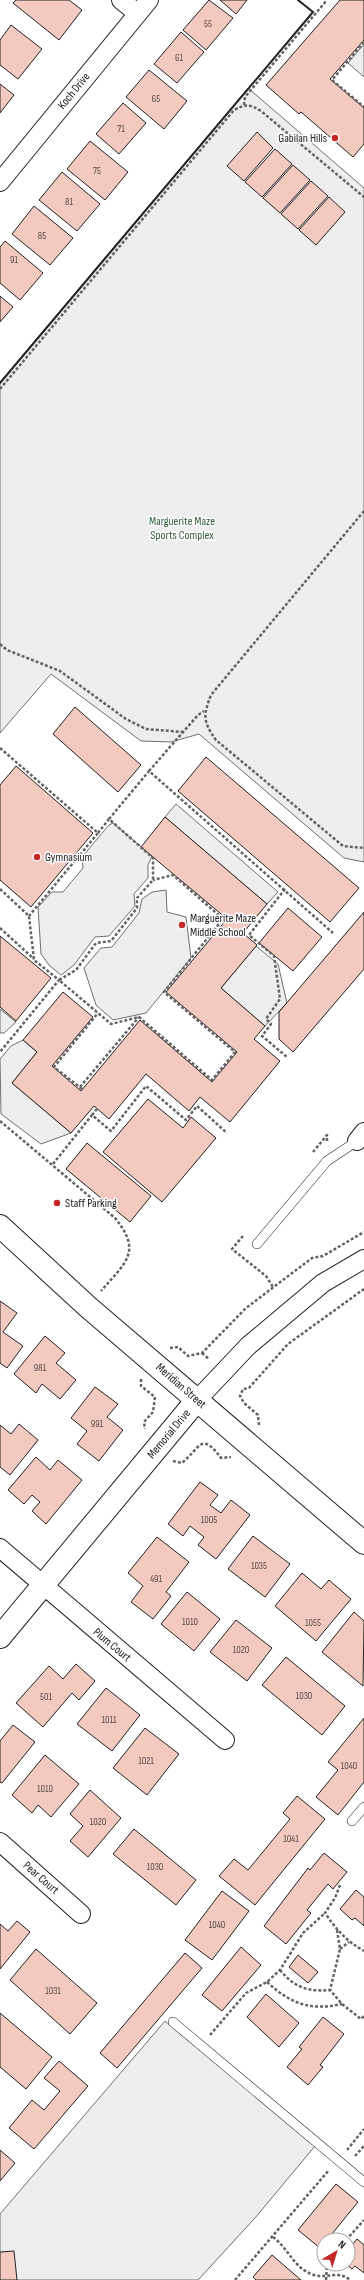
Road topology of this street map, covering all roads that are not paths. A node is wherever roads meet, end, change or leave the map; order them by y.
1 (121, 0) edge
2 (143, 7) edge
3 (0, 182) edge
4 (360, 1136) edge
5 (0, 1226) edge
6 (258, 1244) dead end
7 (364, 1259) edge
8 (197, 1400) junction
9 (364, 1543) edge
10 (0, 1548) edge
11 (43, 1585) junction
12 (0, 1637) edge
13 (225, 1740) dead end
14 (364, 1807) edge
15 (352, 1821) dead end
16 (0, 1842) edge
17 (81, 1914) dead end
18 (173, 2022) dead end
19 (364, 2182) edge

1 - 2 street
2 - 3 street, Koch Drive
4 - 6 lane
5 - 8 street, Meridian Street
7 - 8 street, Memorial Drive
8 - 9 street, Meridian Street
8 - 11 street, Memorial Drive
10 - 11 street, Plum Court
11 - 12 street, Memorial Drive
11 - 13 street, Plum Court
14 - 15 lane
16 - 17 street, Pear Court
18 - 19 lane

